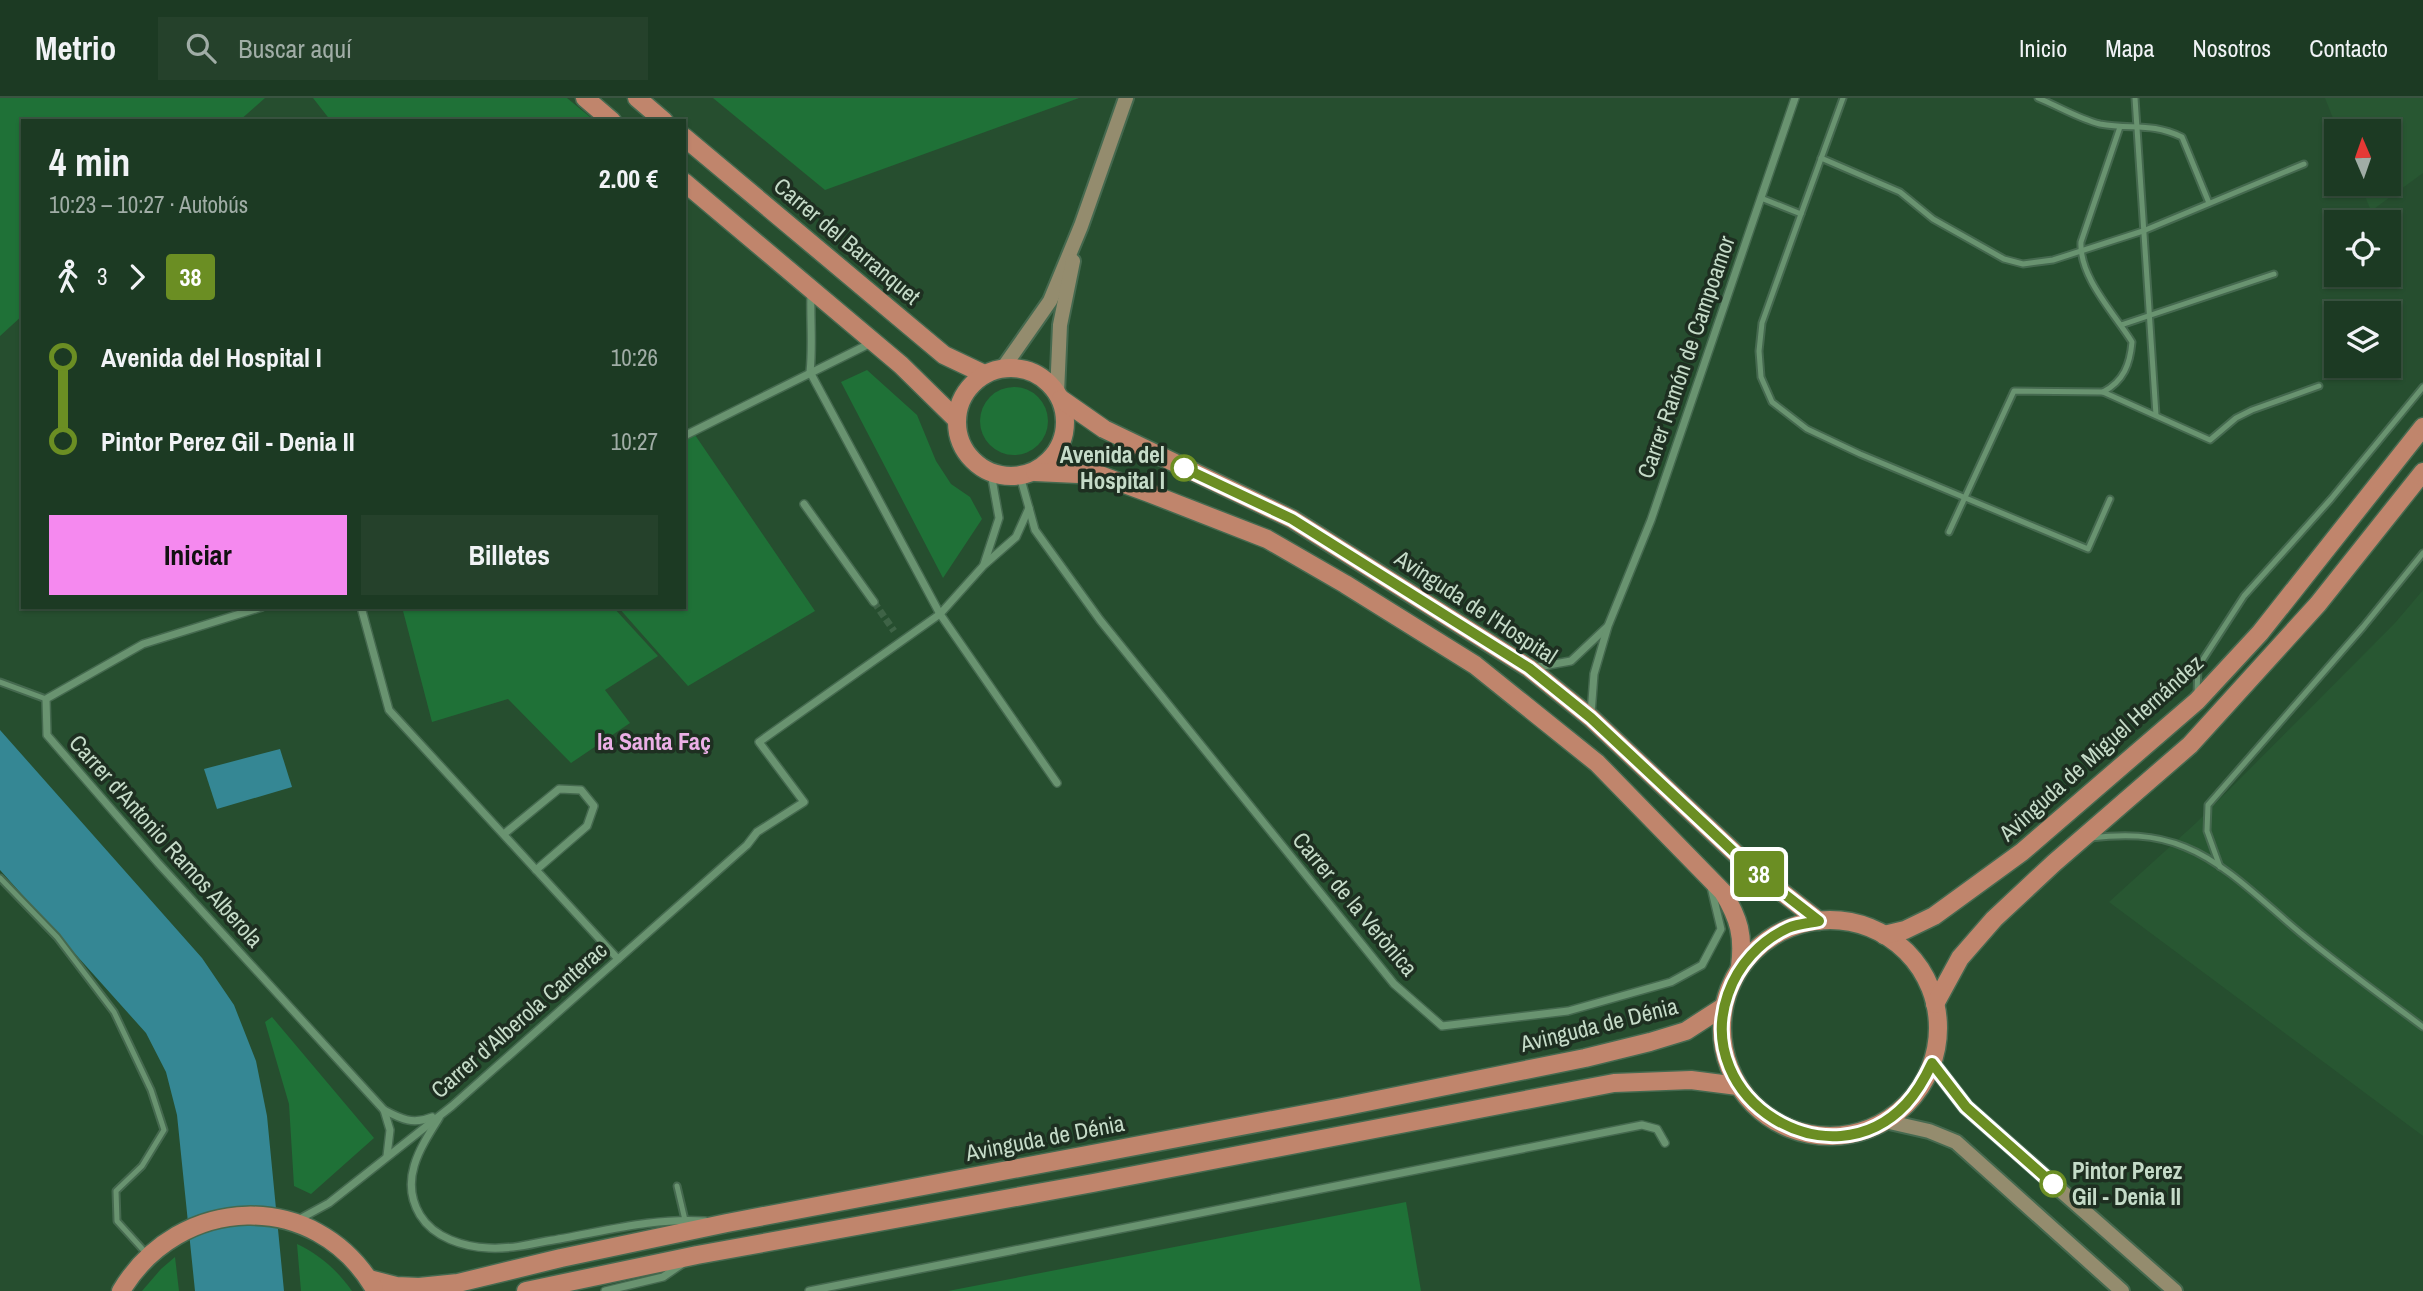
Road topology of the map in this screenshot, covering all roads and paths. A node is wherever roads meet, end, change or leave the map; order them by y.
1 (585, 98) edge
2 (637, 98) edge
3 (1126, 98) edge
4 (1795, 98) edge
5 (1843, 98) edge
6 (2038, 98) edge
7 (2134, 98) edge
8 (610, 119) edge
9 (662, 119) edge
10 (2135, 126) junction
11 (2120, 127) junction
12 (686, 139) edge
13 (1821, 158) junction
14 (2304, 164) dead end
15 (686, 184) edge
16 (1760, 198) junction
17 (2209, 203) junction
18 (1801, 214) junction
19 (1081, 226) junction
20 (2143, 231) junction
21 (2081, 251) junction
22 (2274, 274) dead end
23 (811, 289) junction
24 (2149, 317) junction
25 (2121, 325) junction
26 (874, 342) junction
27 (1003, 368) junction
28 (810, 372) junction
29 (984, 374) junction
30 (2319, 386) dead end
31 (2423, 387) edge
32 (2103, 392) junction
33 (1059, 396) junction
34 (2156, 415) junction
35 (956, 419) junction
36 (2423, 427) edge
37 (686, 435) edge
38 (2423, 472) edge
39 (990, 473) junction
40 (1028, 474) junction
41 (1965, 498) junction
42 (2110, 499) dead end
43 (804, 505) dead end
44 (1029, 508) junction
45 (1949, 532) dead end
46 (2423, 552) edge
47 (984, 565) junction
48 (874, 602) tunnel mouth
49 (256, 609) edge
50 (362, 609) edge
51 (940, 614) junction
52 (1608, 626) junction
53 (1529, 668) junction
54 (0, 682) edge
55 (46, 699) junction
56 (2197, 701) junction
57 (1591, 718) junction
58 (1056, 783) dead end
59 (503, 834) junction
60 (2081, 840) junction
61 (2220, 867) junction
62 (536, 870) junction
63 (1708, 876) junction
64 (0, 878) edge
65 (1819, 921) junction
66 (1884, 935) junction
67 (618, 959) junction
68 (1740, 967) junction
69 (1935, 1004) junction
70 (1723, 1007) junction
71 (2423, 1027) edge
72 (1932, 1063) junction
73 (1738, 1086) junction
74 (384, 1110) junction
75 (442, 1113) junction
76 (1885, 1121) junction
77 (1665, 1143) dead end
78 (387, 1156) junction
79 (677, 1186) dead end
80 (685, 1220) junction
81 (289, 1221) junction
82 (727, 1223) junction
83 (148, 1255) junction
84 (697, 1255) junction
85 (372, 1285) edge
86 (121, 1291) edge
87 (526, 1291) edge
88 (605, 1291) edge
89 (809, 1291) edge
90 (2122, 1291) edge
91 (2175, 1291) edge

1 - 8 main road
2 - 9 main road
3 - 19 main road
4 - 16 street, Carrer Ramón de Campoamor
5 - 13 lane
6 - 11 lane
7 - 10 lane
10 - 11 lane
10 - 17 lane
10 - 20 lane
11 - 21 lane
12 - 29 main road, Carrer del Barranquet
13 - 18 lane
13 - 21 lane
14 - 17 lane
15 - 23 main road
16 - 18 lane
16 - 52 street, Carrer Ramón de Campoamor
17 - 20 lane
18 - 41 lane
19 - 27 main road
19 - 33 main road
20 - 21 lane
20 - 24 lane
21 - 25 lane
22 - 24 lane
23 - 26 main road
23 - 28 street
24 - 25 lane
24 - 34 lane
25 - 32 lane
26 - 28 street
26 - 35 main road
27 - 29 main road
27 - 33 main road
28 - 37 street
28 - 51 street
29 - 35 main road
30 - 34 lane
31 - 56 lane
32 - 34 lane
32 - 41 lane
33 - 40 main road
33 - 53 main road, Avinguda de l'Hospital
35 - 39 main road
36 - 56 main road, Avinguda de Miguel Hernández
38 - 60 main road
39 - 40 main road
39 - 47 street
40 - 44 street, Carrer de la Verònica
40 - 63 main road
41 - 42 lane
41 - 45 lane
43 - 48 street
44 - 47 street
44 - 63 street, Carrer de la Verònica
46 - 61 lane
47 - 51 street
49 - 55 street
50 - 59 street
51 - 58 street
51 - 67 street, Carrer d'Alberola Canterac
52 - 53 street, Carrer Ramón de Campoamor
52 - 57 street, Carrer Ramón de Campoamor
53 - 57 main road, Avinguda de l'Hospital
54 - 55 lane
55 - 74 street, Carrer d'Antonio Ramos Alberola
56 - 66 main road, Avinguda de Miguel Hernández
57 - 65 main road, Avinguda de l'Hospital
59 - 62 street
59 - 62 street
60 - 61 lane
60 - 69 main road
61 - 71 lane
62 - 67 street
63 - 68 main road
64 - 83 lane
65 - 66 main road
65 - 68 main road
66 - 69 main road
67 - 75 street, Carrer d'Alberola Canterac
68 - 70 main road
69 - 72 main road
70 - 73 main road
70 - 82 main road, Avinguda de Dénia
72 - 76 main road
72 - 91 main road
73 - 76 main road
73 - 84 main road
74 - 75 street, Carrer d'Antonio Ramos Alberola
74 - 78 street
75 - 78 street, Carrer d'Alberola Canterac
75 - 80 street
76 - 90 main road
77 - 89 street
78 - 81 street, Carrer d'Alberola Canterac
79 - 80 lane
80 - 82 street
81 - 83 main road
81 - 85 main road
82 - 85 main road, Avinguda de Dénia
83 - 86 main road
84 - 87 main road
84 - 88 street

